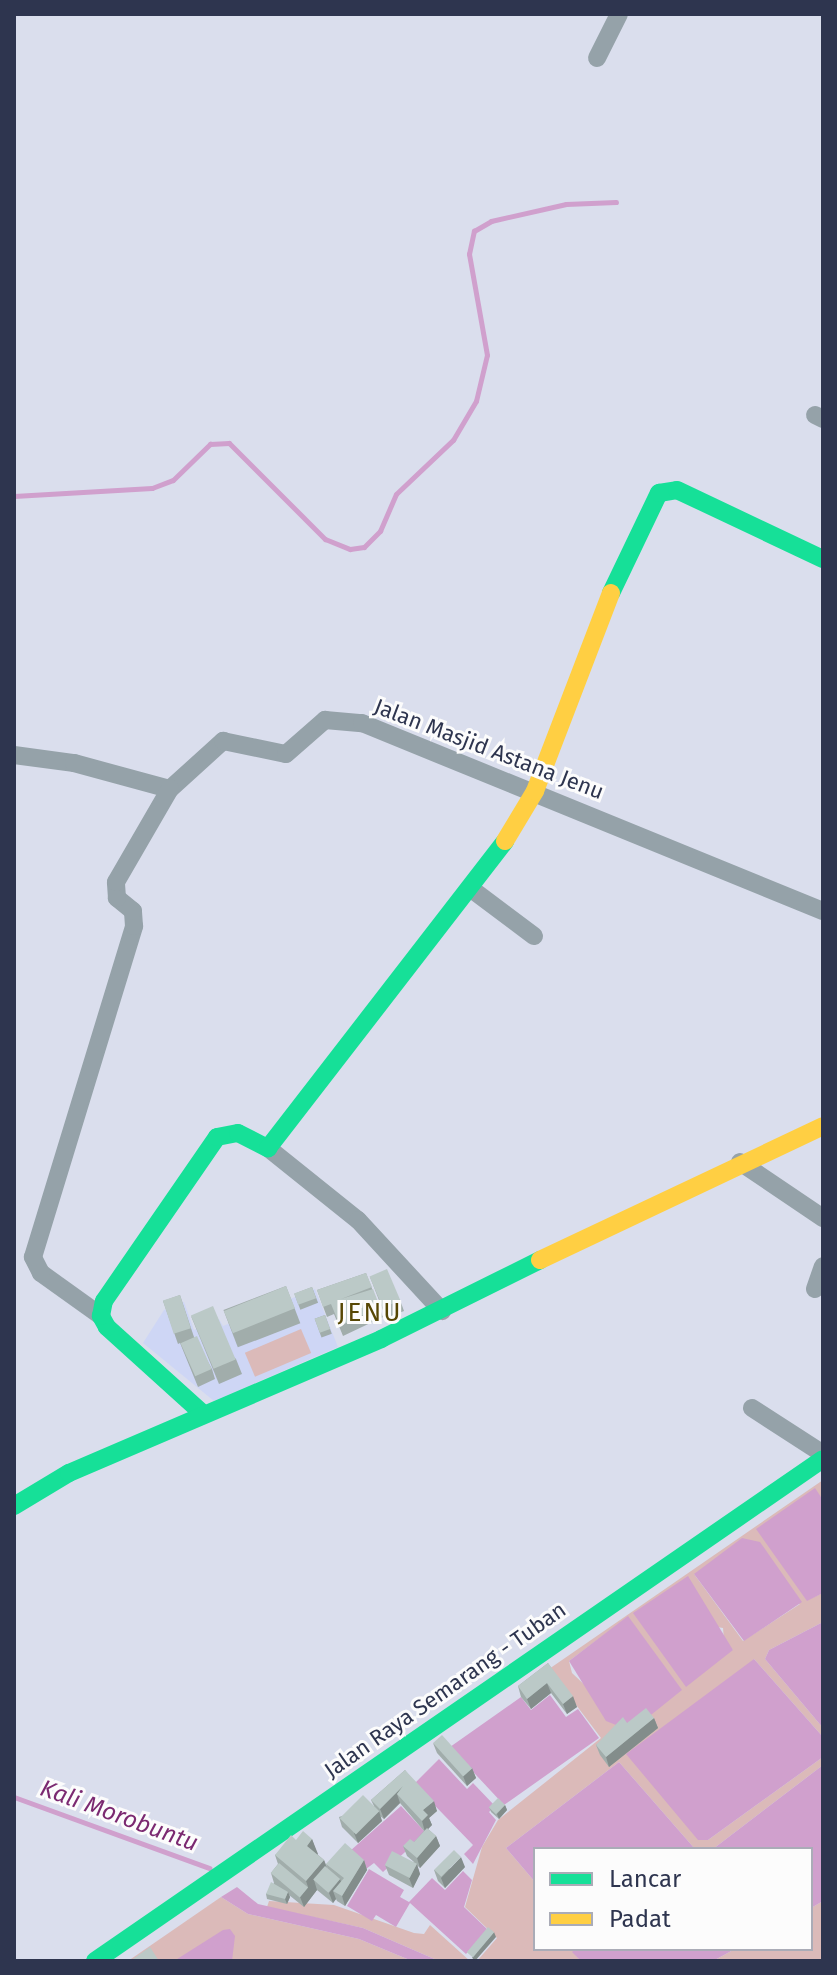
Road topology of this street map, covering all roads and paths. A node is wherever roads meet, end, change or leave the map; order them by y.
1 (619, 14) edge
2 (597, 58) dead end
3 (823, 559) edge
4 (14, 755) edge
5 (170, 789) junction
6 (535, 791) junction
7 (470, 888) junction
8 (823, 911) edge
9 (534, 936) dead end
10 (823, 1126) edge
11 (268, 1148) junction
12 (740, 1162) junction
13 (823, 1218) edge
14 (823, 1266) edge
15 (815, 1289) dead end
16 (442, 1311) junction
17 (101, 1316) junction
18 (752, 1408) dead end
19 (201, 1412) junction
20 (823, 1456) edge
21 (14, 1506) edge
22 (95, 1961) edge

1 - 2 street
3 - 6 main road
4 - 5 street
5 - 6 street, Jalan Masjid Astana Jenu
5 - 17 street
6 - 7 main road
6 - 8 street, Jalan Masjid Astana Jenu
7 - 9 street
7 - 11 main road
10 - 12 main road
11 - 16 street
11 - 17 main road
12 - 13 street
12 - 16 main road
14 - 15 street
16 - 19 main road
17 - 19 main road
18 - 20 street
19 - 21 main road
20 - 22 main road, Jalan Raya Semarang - Tuban

